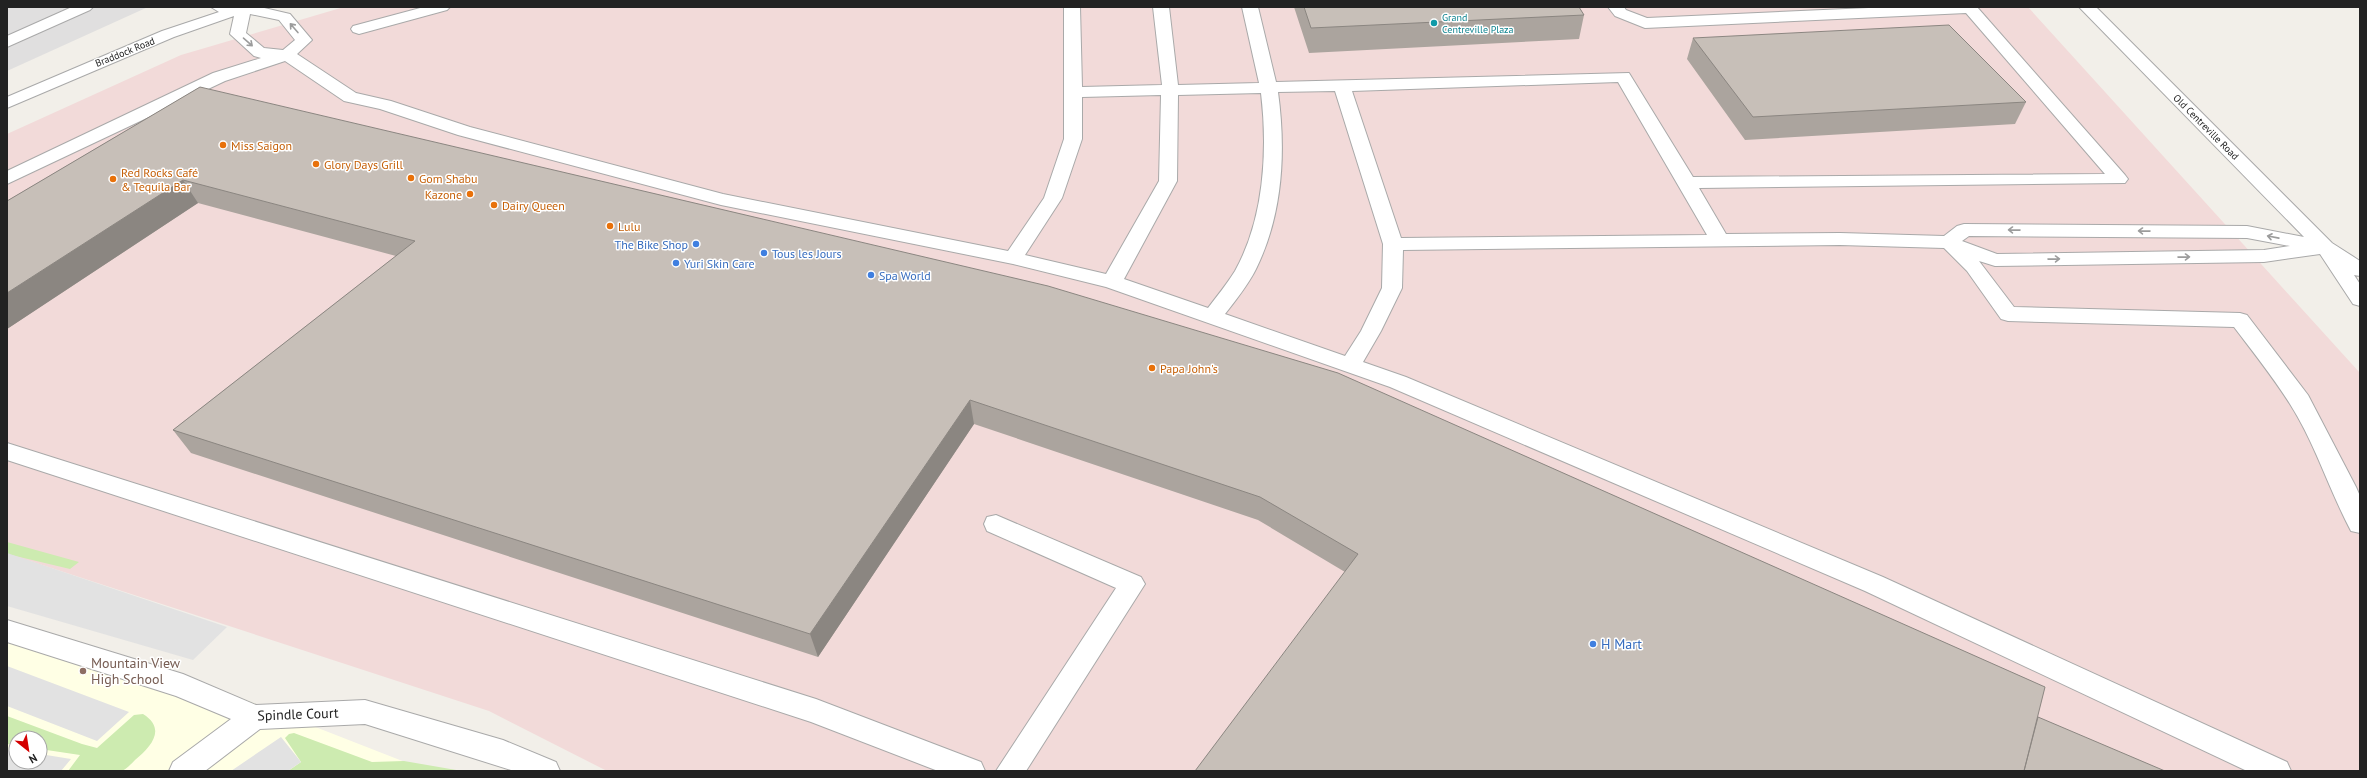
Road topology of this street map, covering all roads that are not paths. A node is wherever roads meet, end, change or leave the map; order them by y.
1 (85, 7) edge
2 (219, 7) edge
3 (244, 7) edge
4 (442, 7) edge
5 (1072, 7) edge
6 (1161, 7) edge
7 (1250, 7) edge
8 (1616, 7) edge
9 (2087, 7) edge
10 (359, 29) dead end
11 (7, 42) edge
12 (287, 55) junction
13 (1342, 86) junction
14 (1271, 88) junction
15 (1170, 90) junction
16 (1074, 92) junction
17 (7, 103) edge
18 (7, 178) edge
19 (1687, 183) junction
20 (1720, 240) junction
21 (1948, 242) junction
22 (1393, 244) junction
23 (2325, 247) junction
24 (1013, 258) junction
25 (2360, 270) edge
26 (1112, 282) junction
27 (2360, 299) edge
28 (1212, 317) junction
29 (1350, 365) junction
30 (7, 451) edge
31 (996, 524) dead end
32 (2360, 524) edge
33 (7, 631) edge
34 (255, 717) junction
35 (183, 771) edge
36 (546, 771) edge
37 (971, 771) edge
38 (1010, 771) edge
39 (2277, 771) edge

1 - 11 street
2 - 3 street
3 -> 12 street
12 -> 3 street
3 - 17 street, Braddock Road
4 - 10 street
5 - 16 street
6 - 15 street
7 - 14 street
8 - 19 street
9 - 23 street, Old Centreville Road
12 - 18 street
12 - 24 street
13 - 14 street
13 - 19 street
13 - 22 street
14 - 15 street
14 - 28 street
15 - 16 street
15 - 26 street
16 - 24 street
19 - 20 street
20 - 21 street
20 - 22 street
21 -> 23 street
23 -> 21 street
21 - 32 street
22 - 29 street
23 - 25 street, Old Centreville Road
23 - 27 street, Old Centreville Road
24 - 26 street
26 - 28 street
28 - 29 street
29 - 39 street
30 - 37 street
31 - 38 street
33 - 34 street, Spindle Court
34 - 35 street
34 - 36 street, Spindle Court

